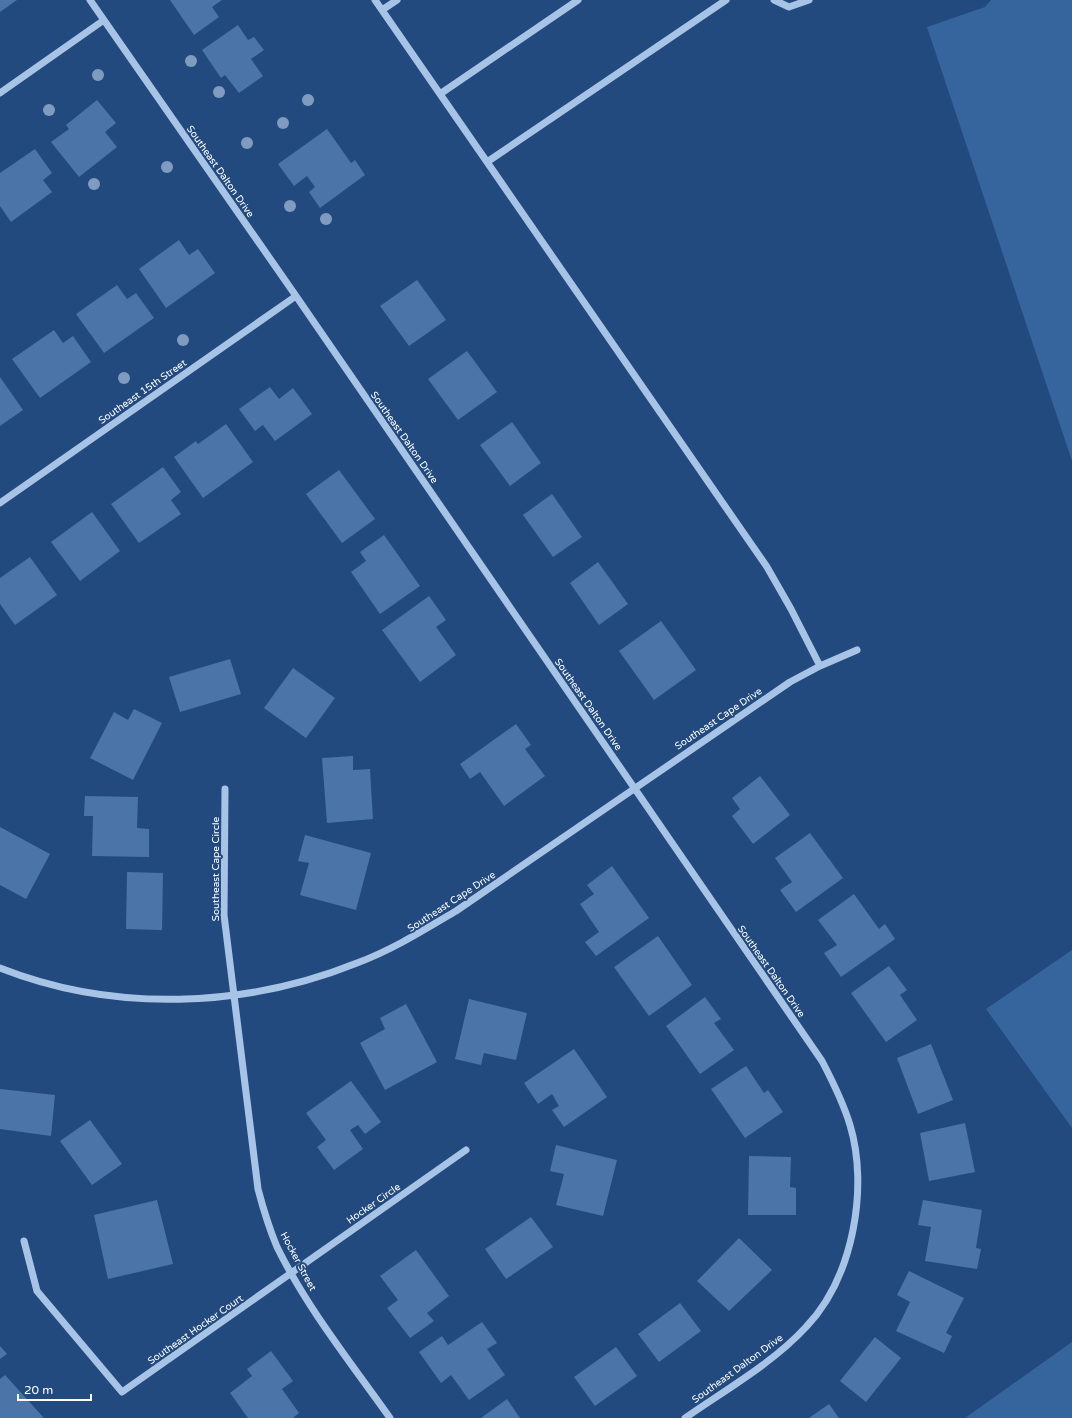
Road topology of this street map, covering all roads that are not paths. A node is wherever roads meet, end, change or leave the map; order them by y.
1 (90, 0) edge
2 (375, 0) edge
3 (397, 0) edge
4 (578, 0) edge
5 (726, 0) edge
6 (774, 0) edge
7 (809, 0) edge
8 (382, 10) junction
9 (104, 20) junction
10 (0, 93) edge
11 (440, 94) junction
12 (487, 162) junction
13 (296, 296) junction
14 (0, 503) edge
15 (857, 650) dead end
16 (820, 666) junction
17 (634, 788) junction
18 (225, 789) dead end
19 (0, 968) edge
20 (235, 996) junction
21 (466, 1150) dead end
22 (24, 1240) dead end
23 (292, 1274) junction
24 (390, 1418) edge
25 (685, 1418) edge

1 - 9 street, Southeast Dalton Drive
2 - 8 street
3 - 8 street
4 - 11 street
5 - 12 street
6 - 7 street
8 - 11 street
9 - 10 street
9 - 13 street, Southeast Dalton Drive
11 - 12 street
12 - 16 street
13 - 14 street, Southeast 15th Street
13 - 17 street, Southeast Dalton Drive
15 - 16 street, Southeast Cape Drive
16 - 17 street, Southeast Cape Drive
17 - 20 street, Southeast Cape Drive
17 - 25 street, Southeast Dalton Drive
18 - 20 street, Southeast Cape Circle
19 - 20 street, Southeast Cape Drive
20 - 23 street, Hocker Street
21 - 23 street, Hocker Circle
22 - 23 street, Southeast Hocker Court
23 - 24 street, Hocker Street

